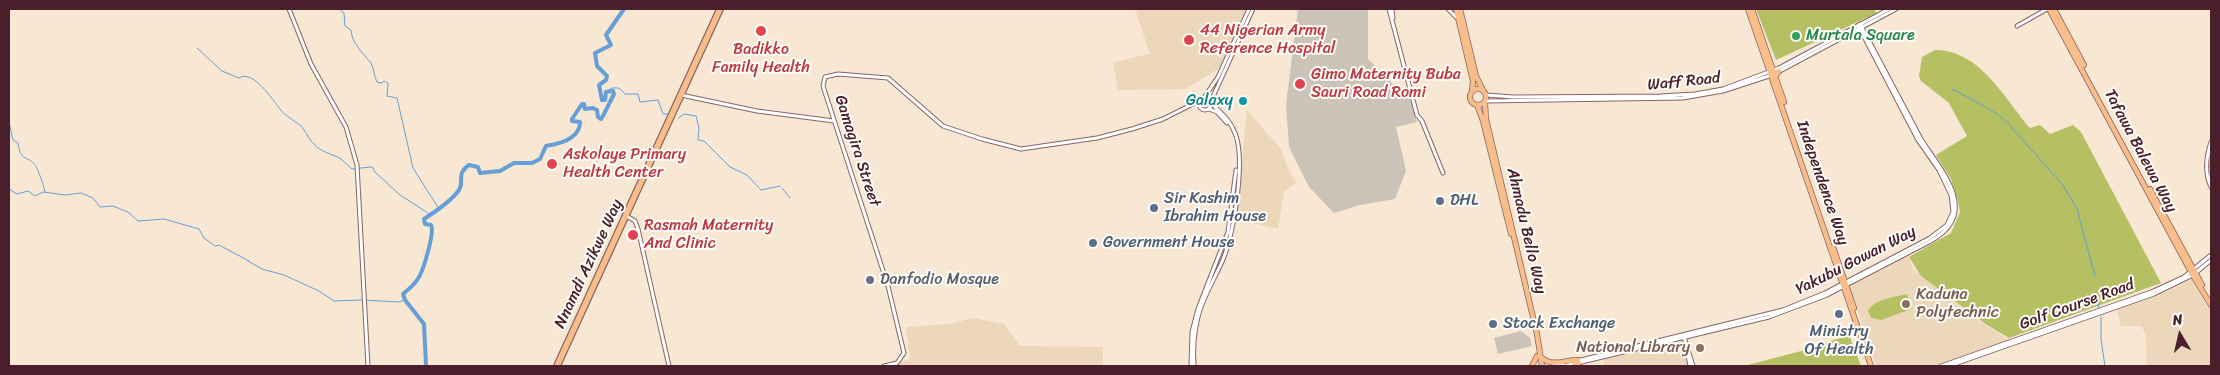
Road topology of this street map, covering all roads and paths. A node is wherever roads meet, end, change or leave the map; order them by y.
1 (290, 9) edge
2 (722, 9) edge
3 (1251, 9) edge
4 (1391, 9) edge
5 (1448, 9) edge
6 (1458, 9) edge
7 (1748, 9) edge
8 (1752, 9) edge
9 (1889, 9) edge
10 (1896, 9) edge
11 (2048, 9) edge
12 (2054, 9) edge
13 (1460, 24) junction
14 (2017, 26) dead end
15 (1860, 27) junction
16 (1863, 33) junction
17 (1772, 72) junction
18 (1483, 90) junction
19 (1472, 92) junction
20 (682, 95) junction
21 (1202, 99) junction
22 (1486, 99) junction
23 (1211, 102) junction
24 (1477, 105) junction
25 (1187, 107) junction
26 (1200, 107) junction
27 (1209, 109) junction
28 (834, 121) junction
29 (2211, 142) edge
30 (2211, 153) edge
31 (1443, 173) dead end
32 (2211, 180) edge
33 (2211, 187) edge
34 (628, 217) junction
35 (2211, 255) edge
36 (2211, 260) edge
37 (2193, 273) junction
38 (1844, 284) junction
39 (2134, 300) junction
40 (2211, 300) edge
41 (2211, 304) edge
42 (1684, 336) junction
43 (1538, 356) junction
44 (1579, 362) junction
45 (368, 366) edge
46 (559, 366) edge
47 (669, 366) edge
48 (884, 366) edge
49 (1192, 366) edge
50 (1532, 366) edge
51 (1540, 366) edge
52 (1552, 366) edge
53 (1565, 366) edge
54 (1573, 366) edge
55 (1691, 366) edge
56 (1872, 366) edge
57 (1941, 366) edge
58 (1949, 366) edge

1 - 45 street
2 - 20 highway, Nnamdi Azikwe Way
3 - 21 street
3 - 23 street
4 - 31 street
5 - 13 street
6 - 13 main road
6 - 18 main road
7 - 17 main road, Independence Way
8 - 17 main road, Independence Way
9 - 15 street, Waff Road
10 - 15 street, Waff Road
11 - 14 street
11 - 37 main road, Tafawa Balewa Way
12 - 37 main road, Tafawa Balewa Way
13 - 19 main road
15 - 16 street, Yakubu Gowan Way
15 - 16 street
15 - 17 street, Waff Road
16 - 38 street, Yakubu Gowan Way
17 - 22 street, Waff Road
17 - 38 main road, Independence Way
18 - 19 main road
18 - 22 main road
19 - 24 main road
20 - 28 street
20 - 34 highway, Nnamdi Azikwe Way
20 - 46 highway, Nnamdi Azikwe Way
21 - 23 street
21 - 25 street, Gamagira Street
21 - 26 street
22 - 24 main road
22 - 43 main road, Ahmadu Bello Way
23 - 27 street
23 - 49 street
24 - 43 main road, Ahmadu Bello Way
25 - 26 street, Gamagira Street
25 - 28 street, Gamagira Street
26 - 27 street, Gamagira Street
27 - 49 street
28 - 48 street, Gamagira Street
29 - 33 street
30 - 32 street
34 - 46 highway, Nnamdi Azikwe Way
34 - 47 street
35 - 37 street
36 - 37 street
37 - 39 street, Golf Course Road
37 - 40 main road, Tafawa Balewa Way
37 - 41 main road, Tafawa Balewa Way
38 - 42 street, Yakubu Gowan Way
38 - 56 main road, Independence Way
39 - 57 street, Golf Course Road
39 - 58 street, Golf Course Road
42 - 44 street, Yakubu Gowan Way
42 - 55 street
43 - 44 main road
43 - 50 main road
43 - 51 main road, Ahmadu Bello Way
44 - 52 street, Yakubu Gowan Way
44 - 53 street, Yakubu Gowan Way
44 - 54 main road

